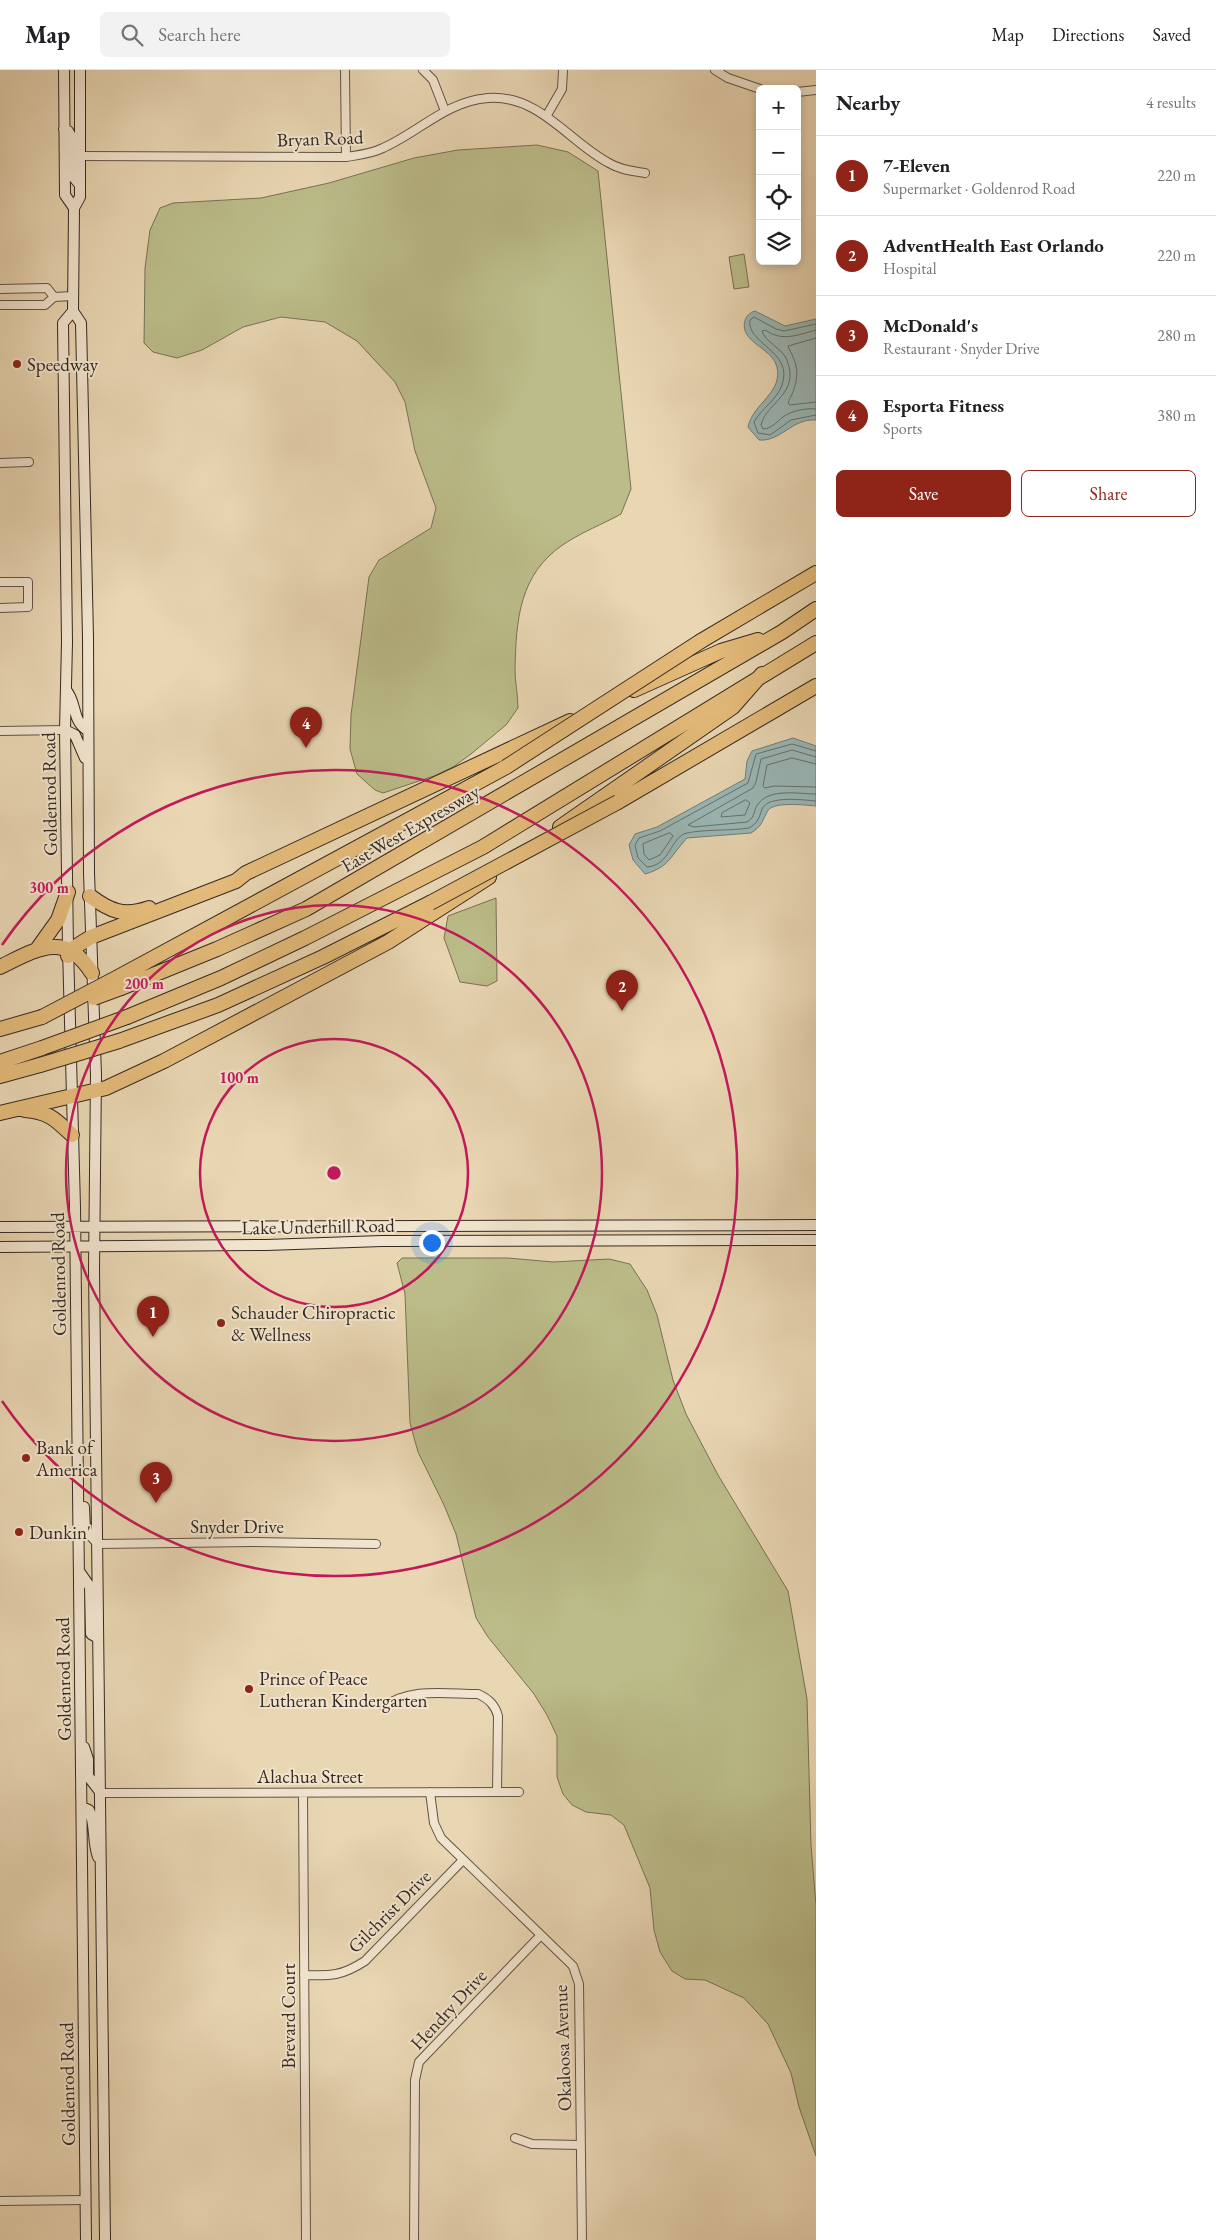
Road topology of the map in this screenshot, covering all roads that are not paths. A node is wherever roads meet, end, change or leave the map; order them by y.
1 (64, 70) edge
2 (80, 70) edge
3 (346, 70) edge
4 (424, 70) edge
5 (562, 70) edge
6 (715, 70) edge
7 (756, 88) edge
8 (816, 90) edge
9 (801, 92) edge
10 (445, 111) junction
11 (547, 116) junction
12 (64, 129) junction
13 (81, 156) junction
14 (346, 157) junction
15 (645, 173) dead end
16 (80, 185) junction
17 (74, 208) junction
18 (0, 289) edge
19 (73, 296) junction
20 (54, 297) junction
21 (0, 306) edge
22 (73, 311) junction
23 (29, 462) dead end
24 (0, 463) edge
25 (816, 573) edge
26 (0, 582) edge
27 (0, 608) edge
28 (816, 610) edge
29 (782, 632) junction
30 (816, 643) edge
31 (762, 674) junction
32 (816, 686) edge
33 (66, 690) junction
34 (65, 730) junction
35 (87, 730) junction
36 (0, 731) edge
37 (88, 764) junction
38 (246, 873) junction
39 (68, 892) junction
40 (90, 896) junction
41 (91, 937) junction
42 (38, 948) junction
43 (70, 952) junction
44 (0, 967) edge
45 (92, 973) junction
46 (121, 982) junction
47 (0, 1029) edge
48 (0, 1062) edge
49 (0, 1076) edge
50 (96, 1091) junction
51 (71, 1096) junction
52 (7, 1111) edge
53 (72, 1135) junction
54 (816, 1225) edge
55 (94, 1226) junction
56 (560, 1226) junction
57 (573, 1226) junction
58 (0, 1227) edge
59 (76, 1227) junction
60 (816, 1240) edge
61 (566, 1241) junction
62 (76, 1246) junction
63 (94, 1246) junction
64 (0, 1247) edge
65 (78, 1493) junction
66 (99, 1544) junction
67 (376, 1544) dead end
68 (79, 1571) junction
69 (98, 1638) junction
70 (384, 1707) dead end
71 (81, 1739) junction
72 (430, 1792) junction
73 (497, 1792) junction
74 (519, 1792) dead end
75 (303, 1793) junction
76 (101, 1794) junction
77 (82, 1807) junction
78 (462, 1860) junction
79 (101, 1865) junction
80 (540, 1936) junction
81 (304, 1975) junction
82 (515, 2138) dead end
83 (580, 2145) junction
84 (86, 2200) junction
85 (0, 2201) edge
86 (86, 2240) edge
87 (106, 2240) edge
88 (306, 2240) edge
89 (414, 2240) edge
90 (582, 2240) edge

1 - 12 main road, Goldenrod Road
2 - 13 main road, Goldenrod Road
3 - 14 street
4 - 10 street
5 - 11 street
6 - 7 street
8 - 9 street
10 - 11 street, Bryan Road
10 - 14 street, Bryan Road
11 - 15 street, Bryan Road
12 - 16 main road
12 - 17 main road, Goldenrod Road
13 - 14 street, Bryan Road
13 - 16 main road, Goldenrod Road
16 - 17 main road, Goldenrod Road
17 - 19 main road, Goldenrod Road
18 - 20 street
19 - 20 street
19 - 22 main road, Goldenrod Road
20 - 21 street
22 - 33 main road, Goldenrod Road
22 - 35 main road, Goldenrod Road
23 - 24 street
25 - 46 highway, bridge
26 - 27 street
28 - 29 highway, East-West Expressway
29 - 38 highway
29 - 46 highway, East-West Expressway
30 - 31 highway
31 - 48 highway, bridge
31 - 50 highway
32 - 49 highway, bridge
33 - 34 main road, Goldenrod Road
33 - 35 main road
34 - 36 street
34 - 37 main road
34 - 39 main road, Goldenrod Road
35 - 37 main road, Goldenrod Road
37 - 40 main road, Goldenrod Road
38 - 40 highway
38 - 41 highway
39 - 42 highway
39 - 43 main road, Goldenrod Road
40 - 41 main road, Goldenrod Road
41 - 43 highway
41 - 45 main road, Goldenrod Road
42 - 43 highway
42 - 44 highway
43 - 45 highway
43 - 51 main road, Goldenrod Road
45 - 50 main road, Goldenrod Road
46 - 47 highway, East-West Expressway, bridge
50 - 51 highway
50 - 55 main road, Goldenrod Road
51 - 52 highway
51 - 53 main road, Goldenrod Road
52 - 53 highway
53 - 59 main road, Goldenrod Road
54 - 57 main road, Lake Underhill Road
55 - 56 main road, Lake Underhill Road
55 - 59 main road, Lake Underhill Road
55 - 63 main road, Goldenrod Road
56 - 57 main road, Lake Underhill Road
56 - 61 main road
57 - 61 main road
58 - 59 main road, Lake Underhill Road
59 - 62 main road, Goldenrod Road
60 - 61 main road, Lake Underhill Road
61 - 63 main road, Lake Underhill Road
62 - 63 main road, Lake Underhill Road
62 - 64 main road, Lake Underhill Road
62 - 65 main road, Goldenrod Road
63 - 66 main road, Goldenrod Road
65 - 66 main road
65 - 68 main road, Goldenrod Road
66 - 67 street, Snyder Drive
66 - 69 main road, Goldenrod Road
68 - 69 main road
68 - 71 main road, Goldenrod Road
69 - 76 main road, Goldenrod Road
70 - 73 street
71 - 76 main road
71 - 77 main road, Goldenrod Road
72 - 73 street, Alachua Street
72 - 75 street, Alachua Street
72 - 78 street, Okaloosa Avenue
73 - 74 street, Alachua Street
75 - 76 street, Alachua Street
75 - 81 street, Brevard Court
76 - 79 main road, Goldenrod Road
77 - 79 main road
77 - 84 main road, Goldenrod Road
78 - 80 street, Okaloosa Avenue
78 - 81 street, Gilchrist Drive
79 - 87 main road, Goldenrod Road
80 - 83 street, Okaloosa Avenue
80 - 89 street, Hendry Drive
81 - 88 street, Brevard Court
82 - 83 street
83 - 90 street, Okaloosa Avenue
84 - 85 street
84 - 86 main road, Goldenrod Road

